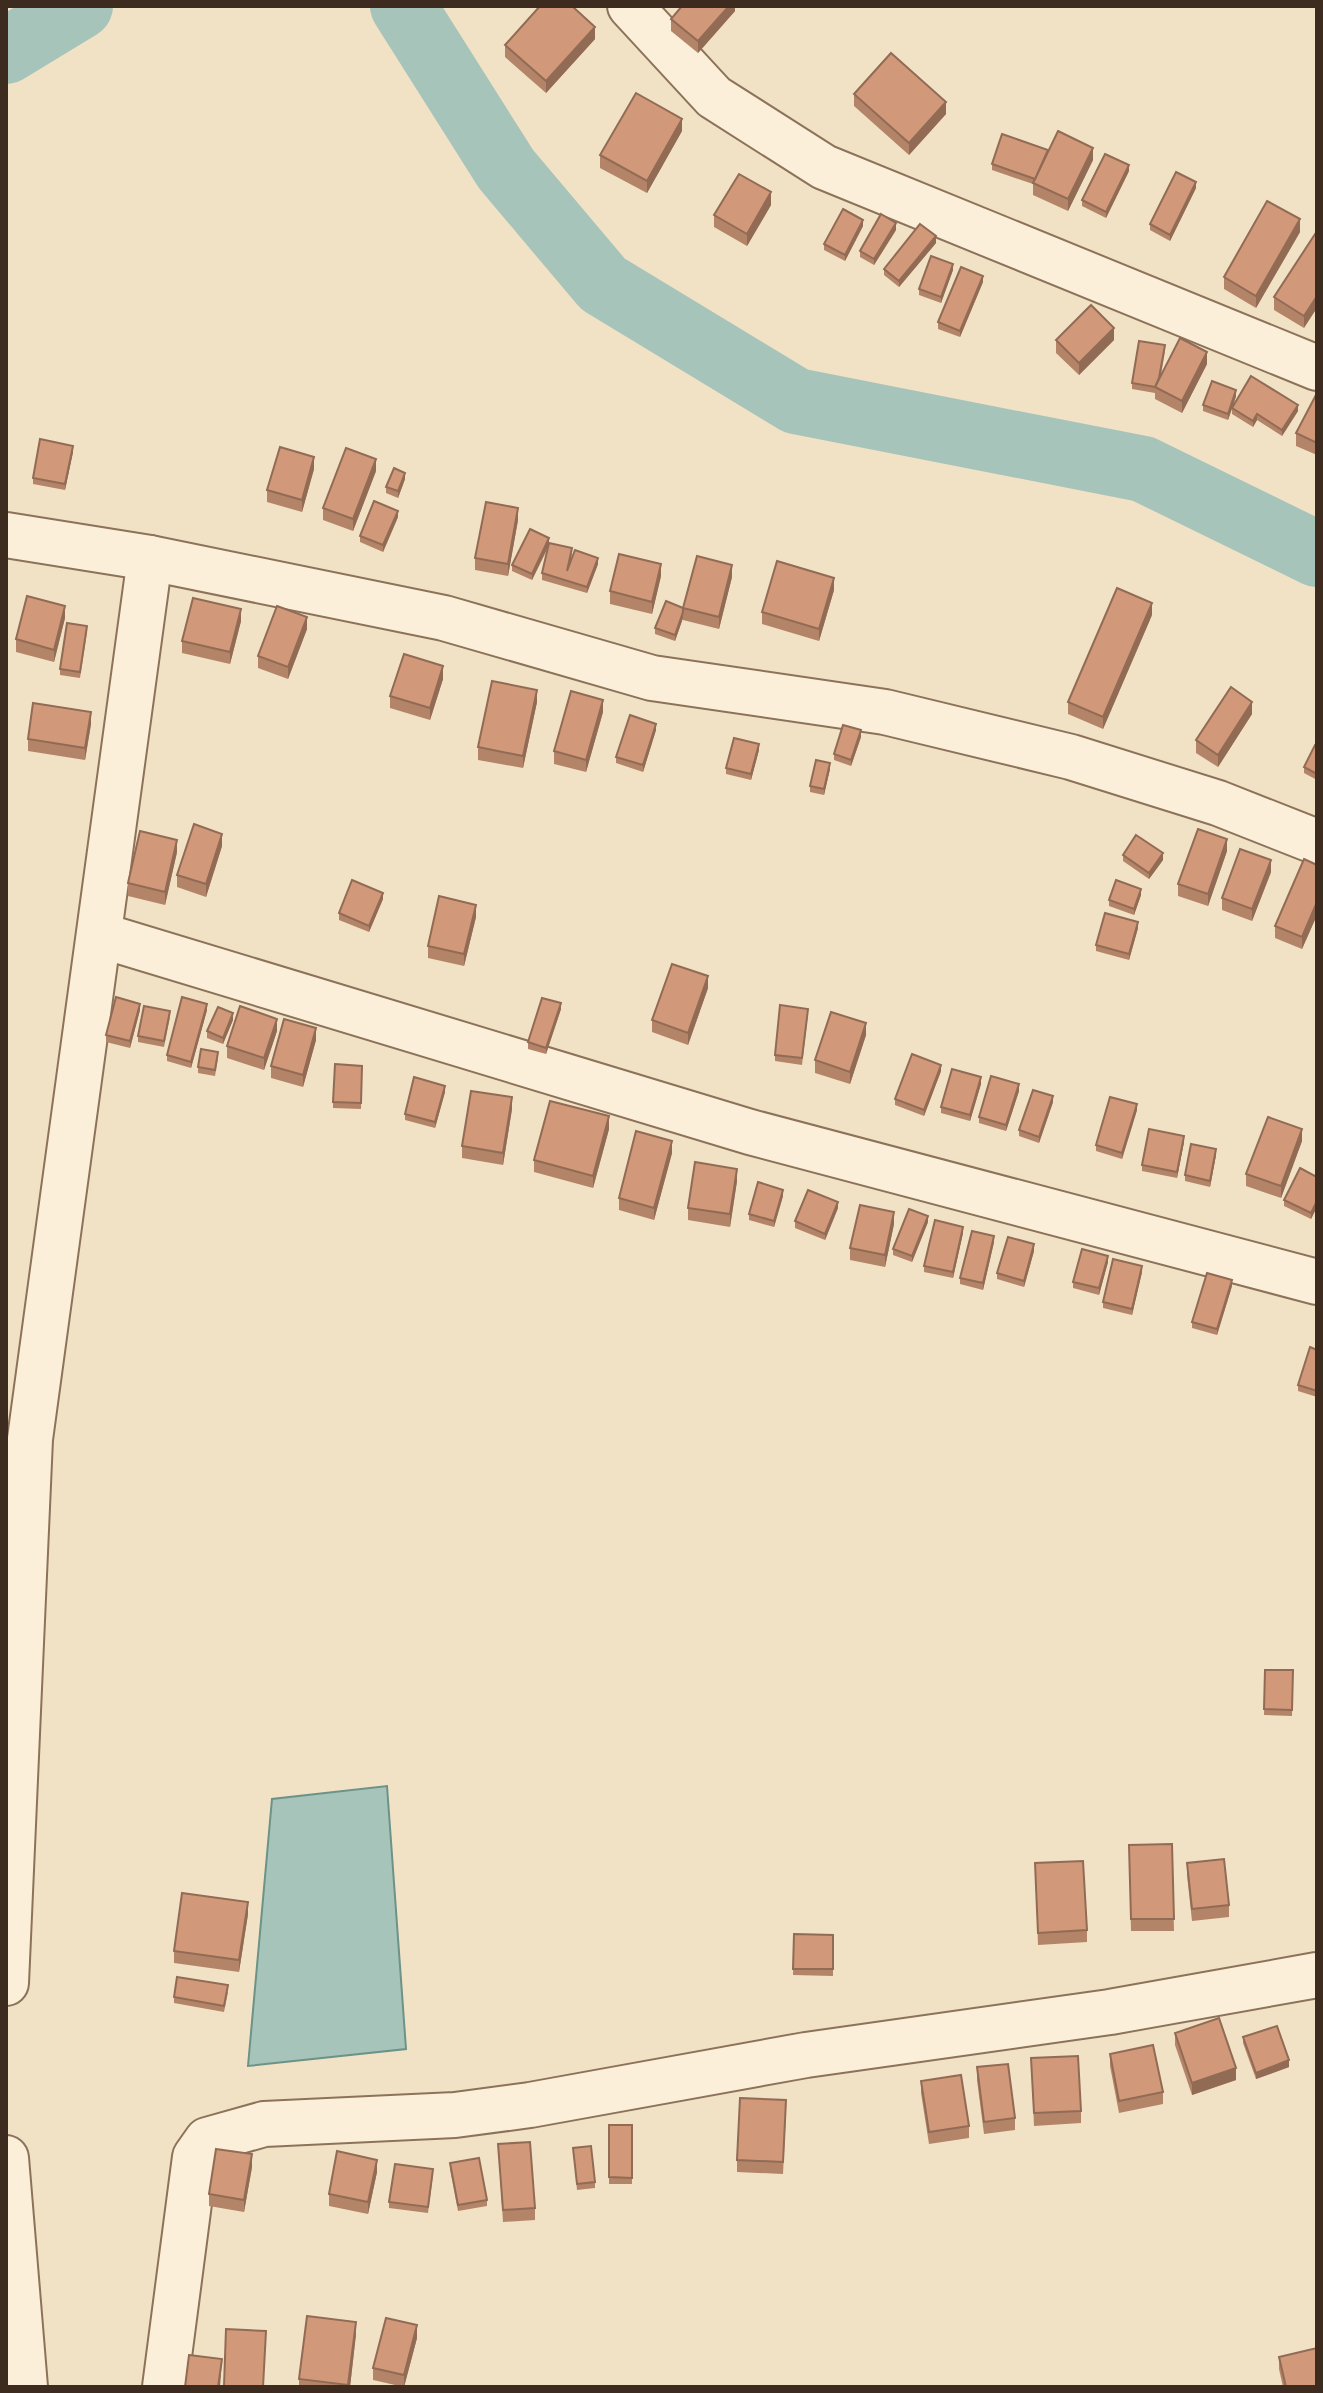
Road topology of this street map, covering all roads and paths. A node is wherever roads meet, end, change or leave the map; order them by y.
1 (630, 6) edge
2 (1317, 368) edge
3 (6, 535) edge
4 (150, 558) junction
5 (1317, 842) edge
6 (100, 935) junction
7 (1317, 1282) edge
8 (1317, 1975) edge
9 (6, 1983) edge
10 (6, 2158) edge
11 (25, 2387) edge
12 (165, 2387) edge

1 - 2 street
3 - 4 street
4 - 5 street
4 - 6 street
6 - 7 street
6 - 9 street
8 - 12 street
10 - 11 street

